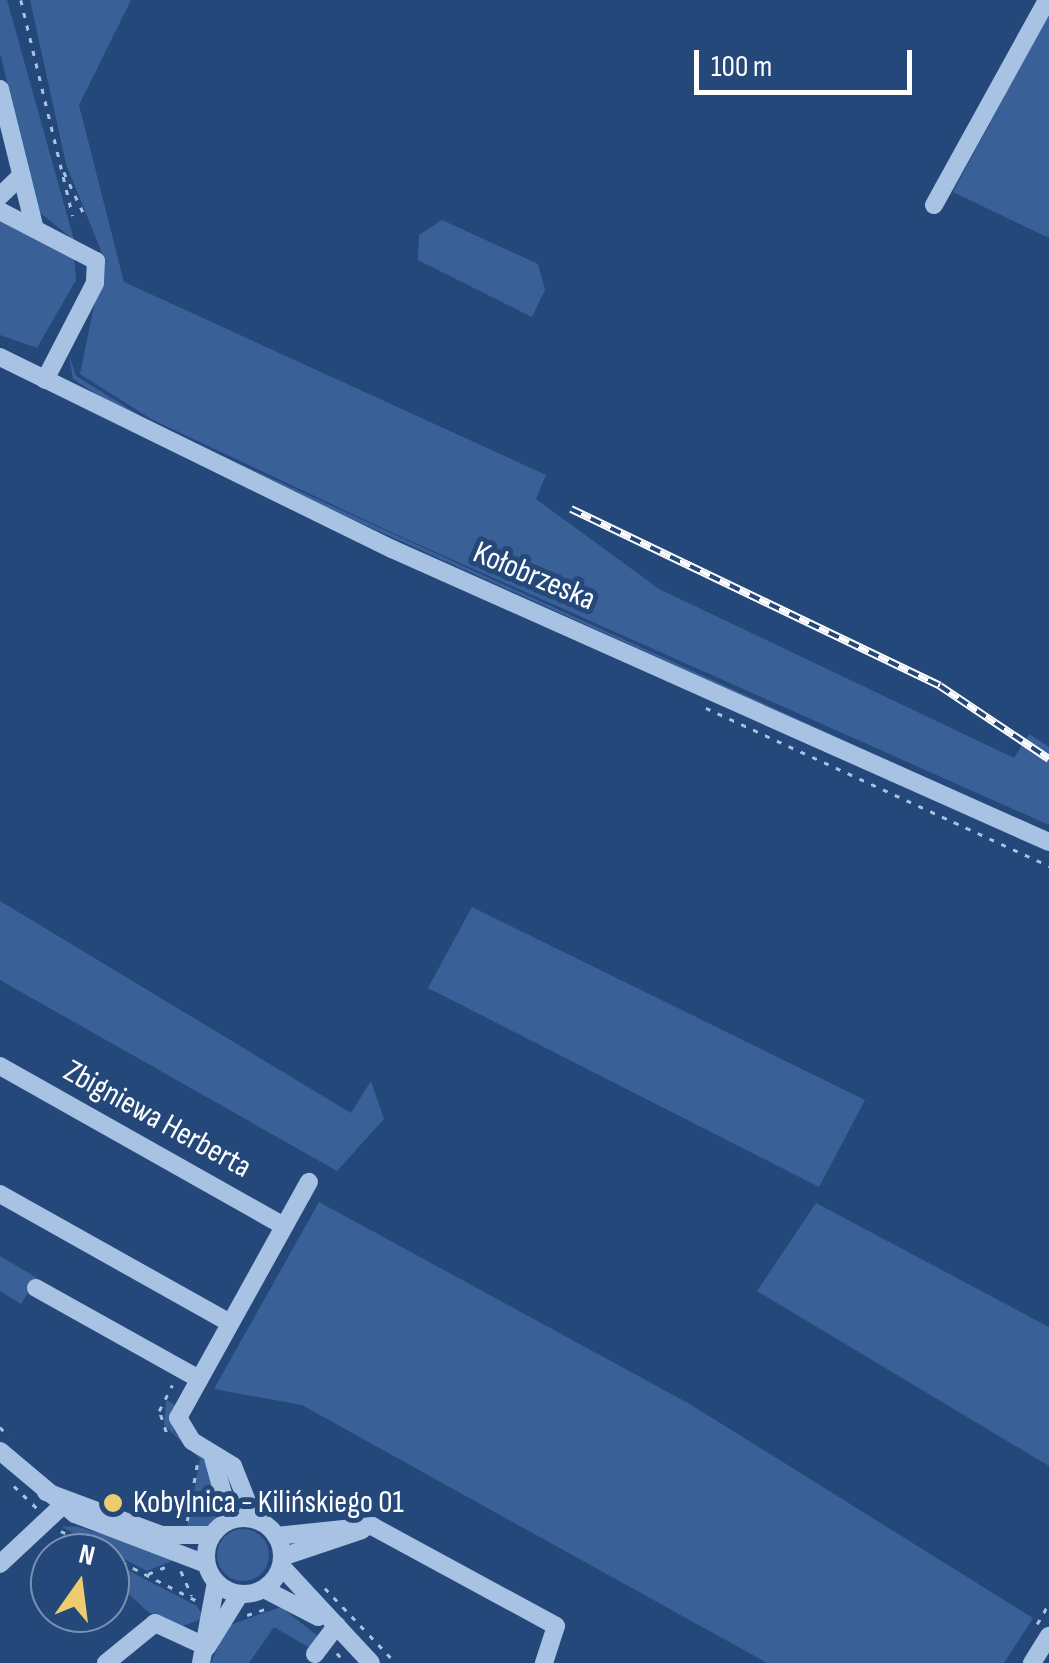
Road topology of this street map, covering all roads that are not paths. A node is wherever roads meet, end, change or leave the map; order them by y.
1 (1047, 0) edge
2 (0, 89) edge
3 (21, 176) junction
4 (0, 196) edge
5 (934, 205) dead end
6 (0, 211) edge
7 (34, 229) junction
8 (0, 357) edge
9 (45, 380) junction
10 (1049, 842) edge
11 (0, 1066) edge
12 (309, 1182) dead end
13 (0, 1194) edge
14 (284, 1226) junction
15 (36, 1288) dead end
16 (230, 1323) junction
17 (199, 1379) junction
18 (8, 1448) edge
19 (212, 1454) junction
20 (40, 1490) junction
21 (62, 1506) junction
22 (254, 1518) junction
23 (230, 1519) junction
24 (372, 1526) junction
25 (106, 1528) junction
26 (211, 1536) junction
27 (276, 1536) junction
28 (167, 1537) junction
29 (281, 1561) junction
30 (0, 1564) edge
31 (206, 1564) junction
32 (216, 1582) junction
33 (264, 1589) junction
34 (240, 1594) junction
35 (337, 1625) junction
36 (1049, 1636) edge
37 (314, 1654) dead end
38 (204, 1655) edge
39 (106, 1663) edge
40 (371, 1663) edge
41 (544, 1663) edge
42 (1032, 1663) edge

1 - 5 street
2 - 3 street
3 - 4 street
3 - 7 street
6 - 7 street
7 - 9 street
8 - 9 street, Kołobrzeska
9 - 10 street, Kołobrzeska
11 - 14 street, Zbigniewa Herberta
12 - 14 street
13 - 16 street
14 - 16 street
15 - 17 street
16 - 17 street
17 - 19 street
18 - 20 street
19 - 22 street
19 - 23 street
20 - 21 street
20 - 28 street
21 - 25 street
21 - 30 street
22 - 23 street
22 - 27 street
23 - 26 street
24 - 27 street
24 - 29 street
24 - 41 street
25 - 28 street
25 - 31 street
26 - 28 street
26 - 31 street
27 - 29 street
29 - 33 street
29 - 35 street
31 - 32 street
32 - 34 street
32 - 38 street
33 - 34 street
33 - 35 street
34 - 38 street
35 - 37 street
35 - 40 street
36 - 42 street
38 - 39 street

